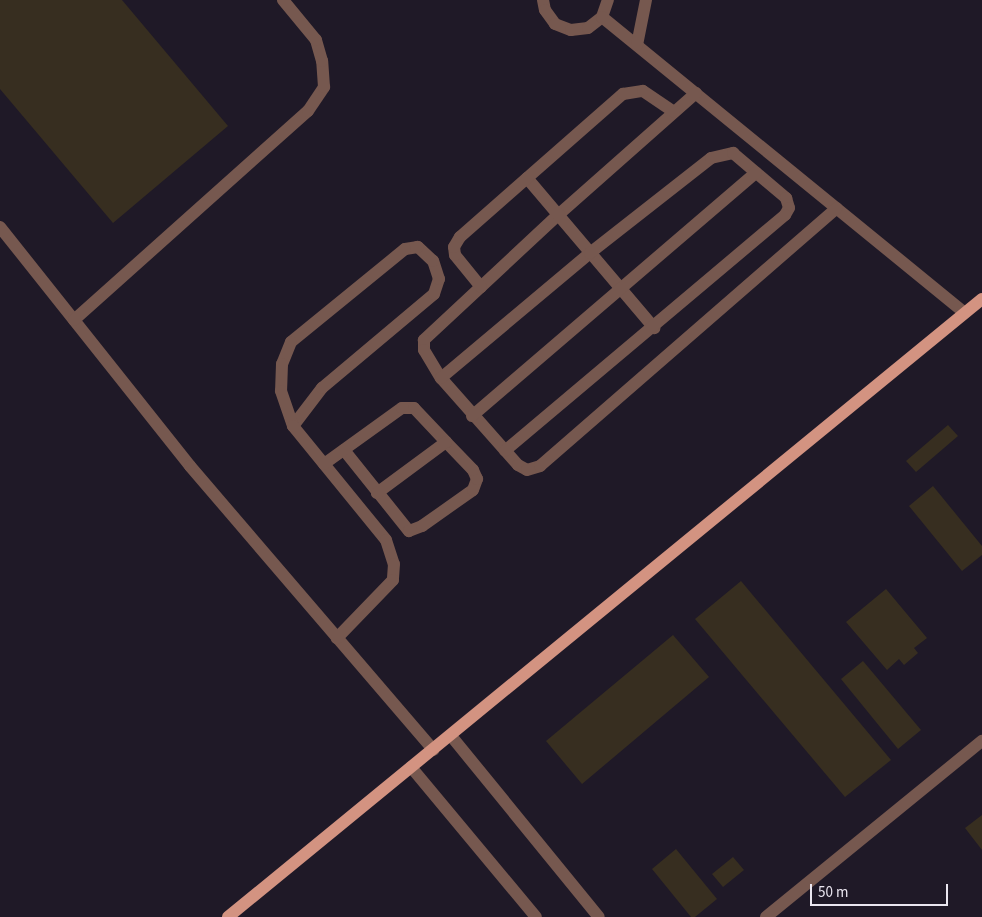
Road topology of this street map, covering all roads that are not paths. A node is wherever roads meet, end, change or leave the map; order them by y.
1 (283, 0) edge
2 (543, 0) edge
3 (608, 0) edge
4 (646, 0) edge
5 (602, 17) junction
6 (637, 45) junction
7 (696, 93) junction
8 (674, 112) junction
9 (756, 173) junction
10 (527, 178) junction
11 (837, 208) junction
12 (559, 214) junction
13 (0, 227) edge
14 (590, 253) junction
15 (481, 287) junction
16 (621, 290) junction
17 (982, 299) edge
18 (965, 313) junction
19 (74, 320) junction
20 (654, 328) junction
21 (441, 378) junction
22 (472, 416) junction
23 (293, 426) junction
24 (446, 442) junction
25 (344, 450) junction
26 (505, 451) junction
27 (324, 464) junction
28 (378, 493) junction
29 (336, 638) junction
30 (452, 737) junction
31 (982, 741) edge
32 (433, 750) junction
33 (411, 767) junction
34 (228, 917) edge
35 (536, 917) edge
36 (599, 917) edge
37 (766, 917) edge

1 - 19 lane
2 - 5 lane
3 - 5 lane
4 - 6 lane
5 - 6 lane
6 - 7 lane
7 - 8 lane
7 - 11 lane
8 - 10 lane
8 - 12 lane
9 - 14 lane
9 - 16 lane
9 - 20 lane
10 - 12 lane
10 - 15 lane
11 - 18 lane
11 - 26 lane
12 - 14 lane
12 - 15 lane
13 - 19 lane
14 - 16 lane
14 - 21 lane
15 - 21 lane
16 - 20 lane
16 - 22 lane
17 - 18 main road
18 - 30 main road
19 - 29 lane
20 - 26 lane
21 - 22 lane
22 - 26 lane
23 - 23 lane
23 - 27 lane
24 - 25 lane
24 - 28 lane
24 - 28 lane
25 - 27 lane
25 - 28 lane
27 - 29 lane
29 - 32 lane
30 - 32 main road
30 - 36 lane
31 - 37 lane
32 - 33 main road
33 - 34 main road
33 - 35 lane

